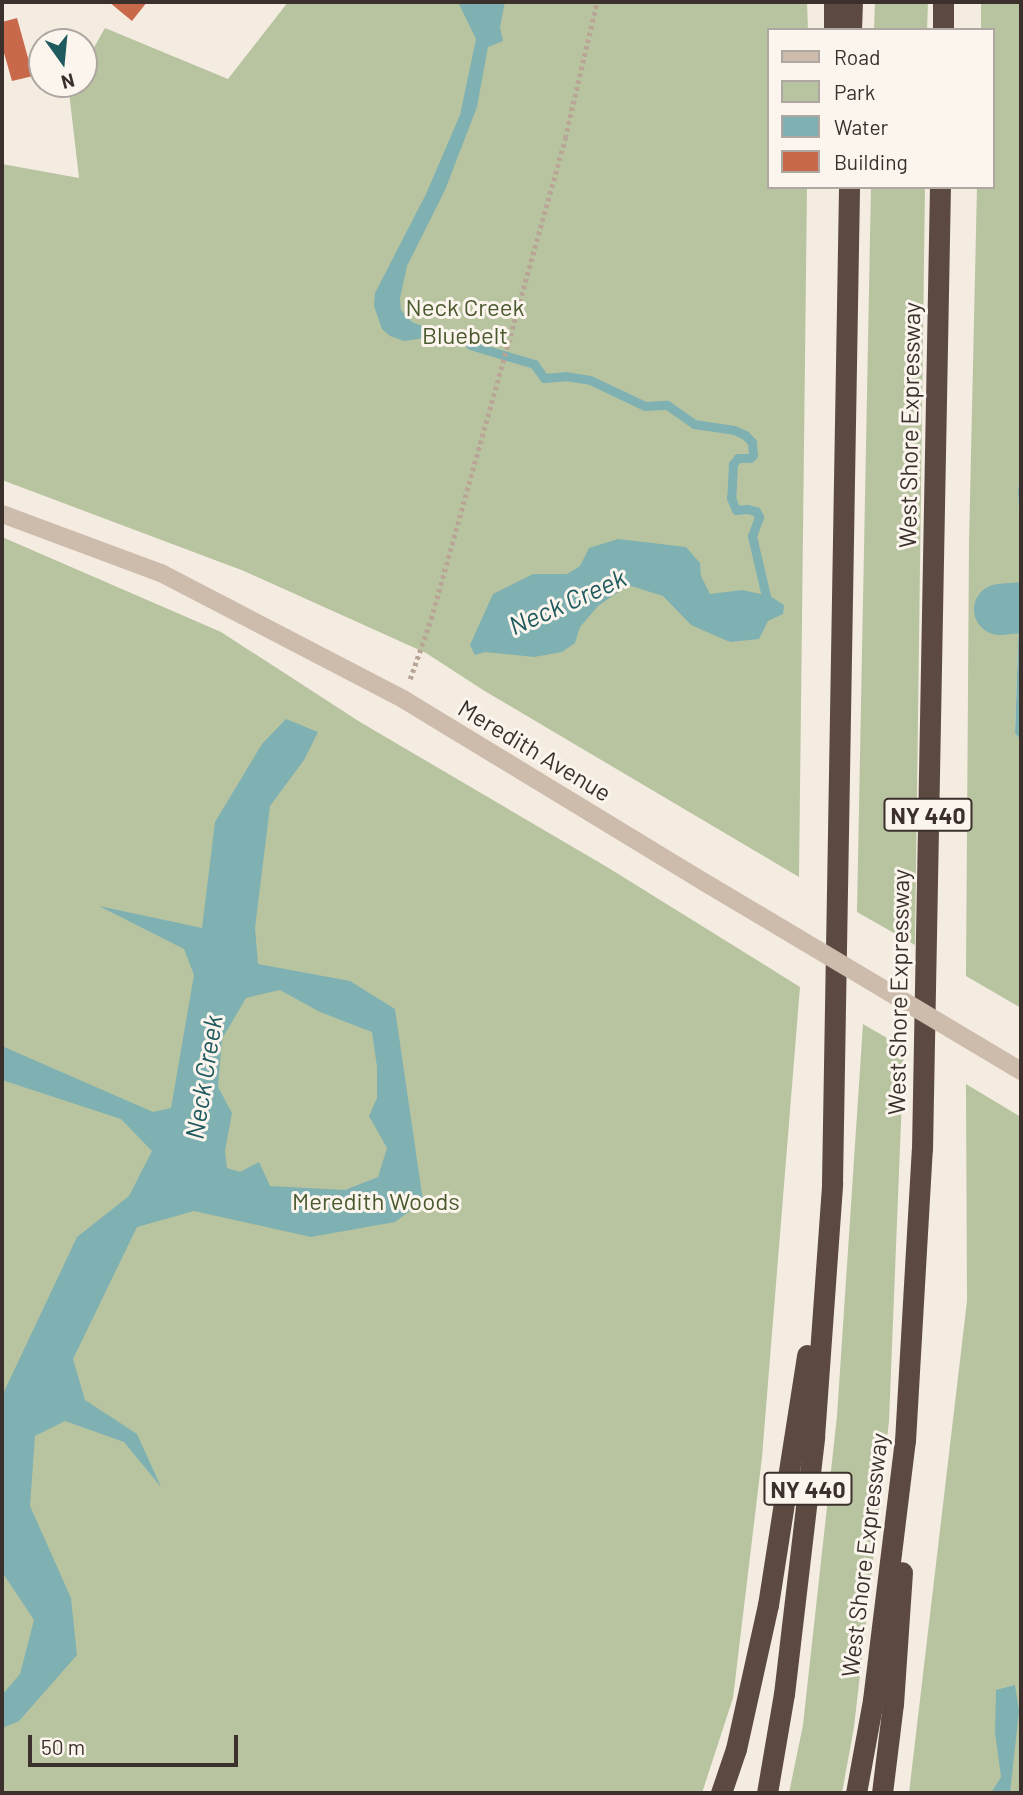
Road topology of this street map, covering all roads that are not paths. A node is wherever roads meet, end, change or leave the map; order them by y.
1 (834, 2) edge
2 (852, 2) edge
3 (943, 2) edge
4 (834, 28) edge
5 (851, 28) edge
6 (943, 28) edge
7 (836, 189) edge
8 (849, 189) edge
9 (940, 189) edge
10 (2, 514) edge
11 (841, 681) junction
12 (1021, 1071) edge
13 (832, 1183) junction
14 (905, 1441) junction
15 (721, 1793) edge
16 (767, 1793) edge
17 (856, 1793) edge
18 (882, 1793) edge

1 - 4 highway
2 - 5 highway
3 - 6 highway
7 - 11 highway
8 - 11 highway, NY 440
9 - 14 highway, West Shore Expressway / NY 440
10 - 12 street, Meredith Avenue, bridge
11 - 13 highway, NY 440
13 - 15 highway
13 - 16 highway, NY 440
14 - 17 highway, West Shore Expressway / NY 440
14 - 18 highway

